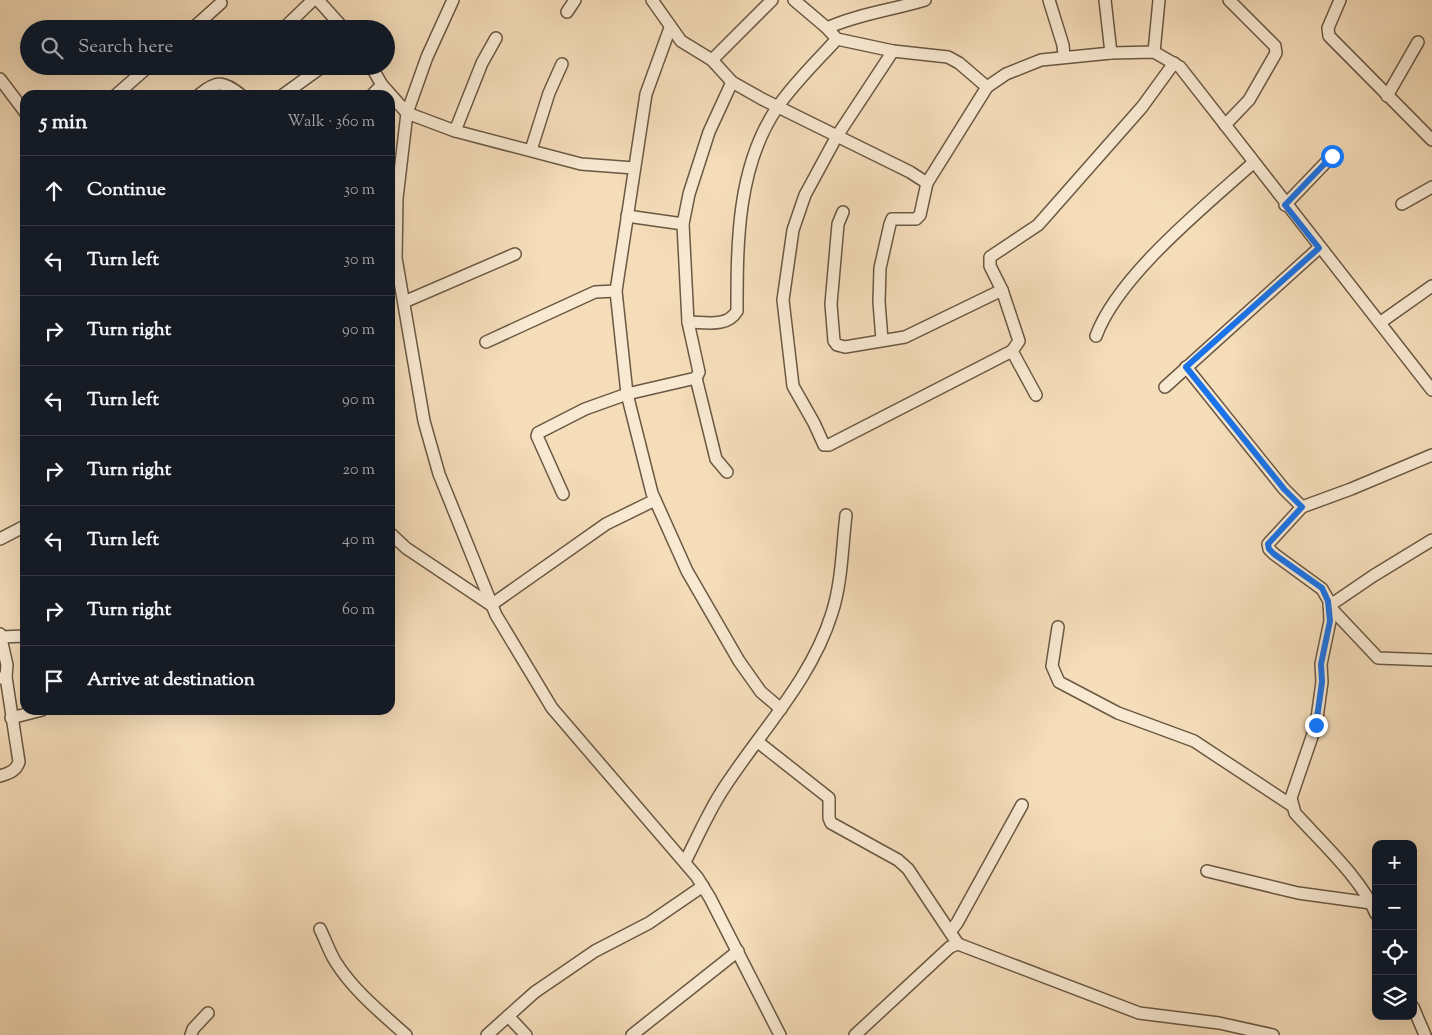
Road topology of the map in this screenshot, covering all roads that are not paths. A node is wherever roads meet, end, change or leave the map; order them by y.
1 (314, 0) edge
2 (318, 0) edge
3 (453, 0) edge
4 (576, 0) edge
5 (652, 0) edge
6 (772, 0) edge
7 (794, 0) edge
8 (925, 0) edge
9 (1049, 0) edge
10 (1105, 0) edge
11 (1159, 0) edge
12 (1229, 0) edge
13 (1340, 0) edge
14 (221, 3) dead end
15 (567, 12) dead end
16 (202, 20) edge
17 (293, 20) edge
18 (336, 20) edge
19 (670, 28) junction
20 (827, 28) junction
21 (496, 38) dead end
22 (837, 40) junction
23 (1418, 42) dead end
24 (893, 51) junction
25 (1111, 52) junction
26 (1154, 52) junction
27 (1064, 56) junction
28 (712, 60) junction
29 (1174, 63) junction
30 (562, 64) dead end
31 (139, 75) edge
32 (311, 75) edge
33 (376, 75) edge
34 (0, 79) edge
35 (732, 82) junction
36 (382, 85) junction
37 (987, 87) junction
38 (122, 90) edge
39 (205, 90) edge
40 (234, 90) edge
41 (290, 90) edge
42 (377, 90) edge
43 (386, 90) edge
44 (1387, 96) junction
45 (395, 100) edge
46 (20, 105) edge
47 (778, 107) junction
48 (407, 113) junction
49 (1225, 125) junction
50 (455, 131) junction
51 (837, 136) junction
52 (1432, 140) edge
53 (531, 150) junction
54 (1332, 156) dead end
55 (1253, 163) junction
56 (634, 168) junction
57 (927, 183) junction
58 (1432, 187) edge
59 (395, 189) edge
60 (1402, 204) dead end
61 (1285, 205) junction
62 (843, 212) dead end
63 (626, 216) junction
64 (682, 224) junction
65 (395, 239) edge
66 (1319, 248) junction
67 (515, 254) dead end
68 (1432, 286) edge
69 (1002, 290) junction
70 (616, 291) junction
71 (404, 302) junction
72 (688, 322) junction
73 (1381, 322) junction
74 (1096, 336) dead end
75 (882, 340) junction
76 (486, 342) dead end
77 (1012, 351) junction
78 (1186, 367) junction
79 (696, 378) junction
80 (1165, 387) dead end
81 (1432, 390) edge
82 (627, 394) junction
83 (1036, 395) dead end
84 (1432, 455) edge
85 (727, 472) dead end
86 (563, 494) dead end
87 (655, 500) junction
88 (1302, 507) junction
89 (846, 515) dead end
90 (20, 529) edge
91 (395, 538) edge
92 (0, 539) edge
93 (1432, 540) edge
94 (491, 605) junction
95 (1329, 606) junction
96 (1058, 627) dead end
97 (0, 635) edge
98 (20, 636) edge
99 (1432, 660) edge
100 (3, 678) edge
101 (781, 709) junction
102 (23, 715) edge
103 (11, 718) junction
104 (758, 742) junction
105 (0, 776) edge
106 (1022, 805) dead end
107 (1291, 805) junction
108 (685, 862) junction
109 (1208, 871) dead end
110 (703, 886) junction
111 (1371, 902) joint
112 (320, 929) dead end
113 (950, 932) junction
114 (958, 944) junction
115 (738, 951) junction
116 (208, 1012) dead end
117 (1417, 1015) edge
118 (508, 1016) junction
119 (1432, 1033) edge
120 (191, 1035) edge
121 (406, 1035) edge
122 (487, 1035) edge
123 (526, 1035) edge
124 (632, 1035) edge
125 (780, 1035) edge
126 (855, 1035) edge
127 (1273, 1035) edge
128 (1427, 1035) edge

1 - 17 street
2 - 18 street
3 - 48 street
4 - 15 street
5 - 19 street
6 - 28 street
7 - 20 street
8 - 20 street
9 - 27 street
10 - 25 street
11 - 26 street
12 - 49 street
13 - 44 street
14 - 16 street
19 - 28 street
19 - 56 street
20 - 22 street
21 - 50 street
22 - 24 street
22 - 47 street
23 - 44 street
24 - 37 street
24 - 51 street
25 - 26 street
25 - 27 street
26 - 29 street
27 - 37 street
28 - 35 street
29 - 49 street
29 - 69 street
30 - 53 street
31 - 38 street
32 - 41 street
33 - 36 street
34 - 46 street
35 - 47 street
35 - 64 street
36 - 42 street
36 - 43 street
37 - 57 street
39 - 40 street
44 - 52 street
45 - 48 street
47 - 51 street
47 - 72 street
48 - 50 street
48 - 59 street
49 - 55 street
50 - 53 street
51 - 57 street
51 - 77 street
53 - 56 street
54 - 61 street
55 - 61 street
55 - 74 street
56 - 63 street
57 - 75 street
58 - 60 street
61 - 66 street
62 - 75 street
63 - 64 street
63 - 70 street
64 - 72 street
65 - 71 street
66 - 73 street
66 - 78 street
67 - 71 street
68 - 73 street
69 - 75 street
69 - 77 street
70 - 76 street
70 - 82 street
71 - 94 street
72 - 79 street
73 - 81 street
77 - 83 street
78 - 80 street
78 - 88 street
79 - 82 street
79 - 85 street
82 - 86 street
82 - 87 street
84 - 88 street
87 - 94 street
87 - 101 street
88 - 95 street
89 - 101 street
90 - 92 street
91 - 94 street
93 - 95 street
94 - 108 street
95 - 99 street
95 - 107 street
96 - 107 street
97 - 98 street
97 - 100 street
100 - 103 street
101 - 104 street
102 - 103 street
103 - 105 street
104 - 108 street
104 - 113 street
106 - 113 street
107 - 111 street
108 - 110 street
109 - 111 street
110 - 115 street
110 - 118 street
112 - 121 street
113 - 114 street
114 - 126 street
114 - 127 street
115 - 124 street
115 - 125 street
116 - 120 street
117 - 128 street
118 - 122 street
118 - 123 street
119 - 128 street

